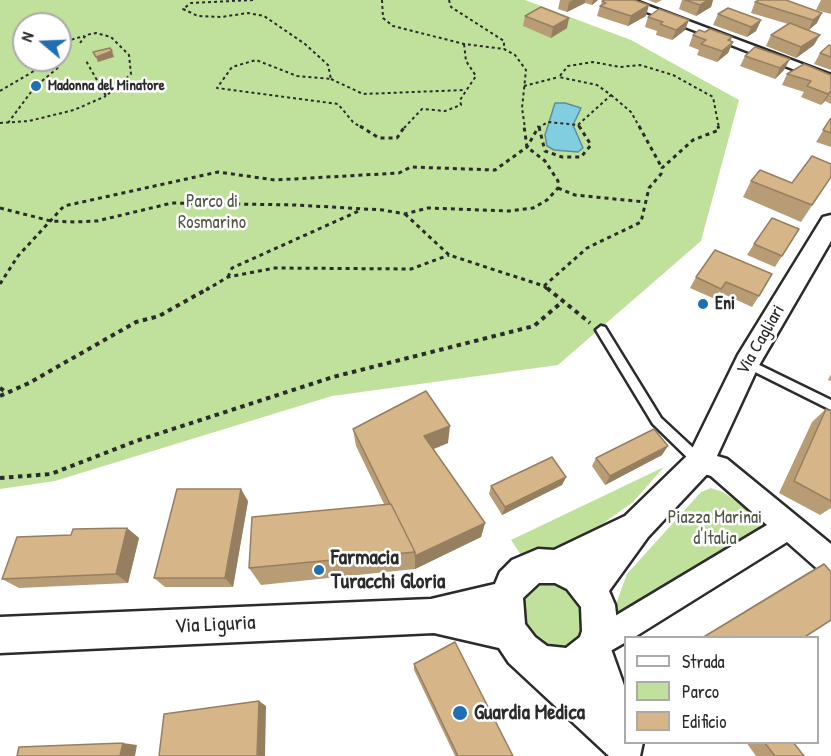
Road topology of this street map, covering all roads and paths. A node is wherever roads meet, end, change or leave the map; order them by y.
1 (254, 0) edge
2 (382, 0) edge
3 (449, 0) edge
4 (622, 0) edge
5 (84, 36) junction
6 (72, 40) edge
7 (80, 43) dead end
8 (464, 44) junction
9 (504, 49) junction
10 (85, 59) dead end
11 (32, 72) edge
12 (53, 72) edge
13 (559, 77) junction
14 (331, 79) junction
15 (831, 80) edge
16 (42, 81) dead end
17 (524, 86) junction
18 (465, 90) junction
19 (0, 91) edge
20 (31, 92) dead end
21 (611, 95) junction
22 (106, 96) junction
23 (0, 123) edge
24 (8, 123) junction
25 (578, 125) junction
26 (539, 126) junction
27 (527, 147) junction
28 (662, 168) junction
29 (558, 188) junction
30 (645, 202) junction
31 (0, 208) edge
32 (364, 208) junction
33 (405, 214) junction
34 (51, 221) junction
35 (831, 222) edge
36 (449, 255) junction
37 (228, 278) junction
38 (0, 284) edge
39 (544, 286) junction
40 (563, 301) junction
41 (601, 330) joint
42 (747, 363) junction
43 (0, 388) edge
44 (8, 393) junction
45 (0, 396) edge
46 (831, 405) edge
47 (700, 462) junction
48 (0, 478) edge
49 (637, 526) junction
50 (787, 527) junction
51 (831, 562) edge
52 (556, 567) junction
53 (590, 589) junction
54 (506, 598) junction
55 (431, 616) junction
56 (510, 633) junction
57 (0, 635) edge
58 (594, 646) junction
59 (537, 661) junction
60 (624, 738) edge
61 (628, 750) edge

1 - 14 path
2 - 8 path
3 - 9 path
4 - 15 street
5 - 6 path
5 - 7 path
5 - 22 path
8 - 9 path
8 - 18 path
9 - 17 path
10 - 22 path
11 - 19 path
12 - 16 path
13 - 17 path
13 - 21 path
13 - 28 path
14 - 18 path
14 - 18 path
17 - 27 path
20 - 24 path
21 - 25 path
21 - 28 path
22 - 24 path
23 - 24 path
25 - 26 path
25 - 26 path
26 - 27 path
27 - 29 path
27 - 34 path
28 - 30 path
29 - 30 path
29 - 33 path
30 - 39 path
31 - 34 path
32 - 33 path
32 - 34 path
32 - 37 path
33 - 36 path
34 - 38 path
35 - 42 street, Via Cagliari
36 - 37 path
36 - 39 path
37 - 44 path
39 - 40 path
40 - 41 path
40 - 48 path
41 - 47 lane
42 - 46 lane
42 - 47 street, Via Cagliari
43 - 44 path
44 - 45 path
47 - 49 street
47 - 50 street
49 - 52 street
49 - 53 street
50 - 51 street
50 - 58 street
52 - 53 street
52 - 54 street
53 - 58 street
54 - 55 street
54 - 56 street
55 - 56 street
55 - 57 street, Via Liguria
56 - 59 street
58 - 59 street
58 - 60 street
59 - 61 street

